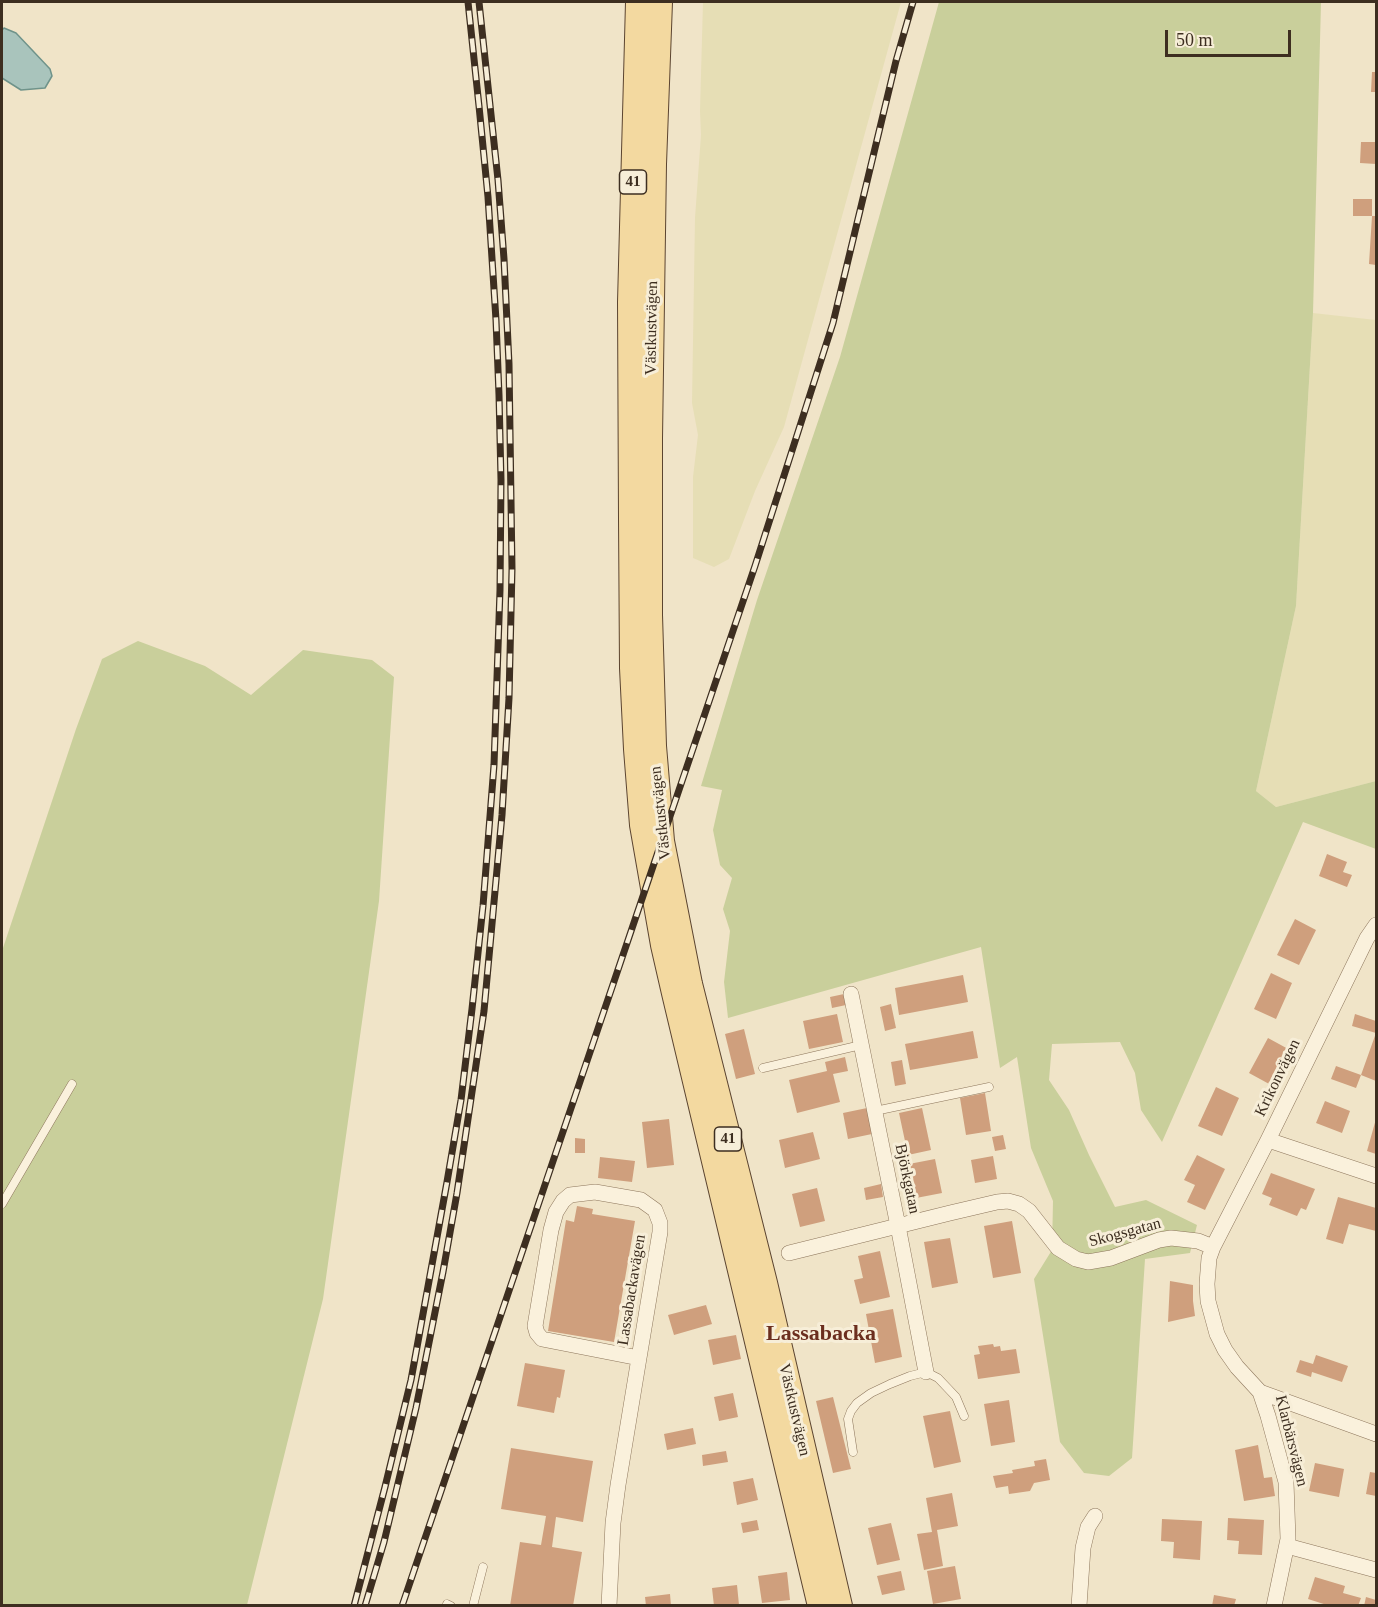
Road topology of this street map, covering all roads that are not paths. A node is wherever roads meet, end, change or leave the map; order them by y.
1 (638, 2) edge
2 (660, 2) edge
3 (1377, 925) edge
4 (850, 994) dead end
5 (861, 1045) junction
6 (763, 1068) dead end
7 (72, 1084) dead end
8 (989, 1087) dead end
9 (875, 1111) junction
10 (1268, 1140) junction
11 (1377, 1176) edge
12 (2, 1204) edge
13 (898, 1226) junction
14 (1213, 1247) junction
15 (789, 1253) dead end
16 (639, 1358) junction
17 (926, 1372) junction
18 (1260, 1392) junction
19 (964, 1416) dead end
20 (1377, 1434) edge
21 (853, 1452) dead end
22 (1095, 1516) dead end
23 (1287, 1546) junction
24 (483, 1567) dead end
25 (1377, 1570) edge
26 (473, 1605) edge
27 (609, 1605) edge
28 (820, 1605) edge
29 (840, 1605) edge
30 (1079, 1605) edge
31 (1274, 1605) edge

1 - 28 main road, Västkustvägen / 41
2 - 29 main road, Västkustvägen / 41
3 - 10 street, Krikonvägen
4 - 5 street, Björkgatan
5 - 6 lane
5 - 9 street, Björkgatan
7 - 12 lane
8 - 9 lane
9 - 13 street, Björkgatan
10 - 11 street
10 - 14 street, Krikonvägen
13 - 14 street, Skogsgatan
13 - 15 street, Skogsgatan
13 - 17 street, Björkgatan
14 - 18 street
16 - 16 street, Lassabackavägen
16 - 27 street, Lassabackavägen
17 - 19 lane
17 - 21 lane
18 - 20 street
18 - 23 street, Klarbärsvägen
22 - 30 street
23 - 25 street
23 - 31 street, Klarbärsvägen
24 - 26 lane

